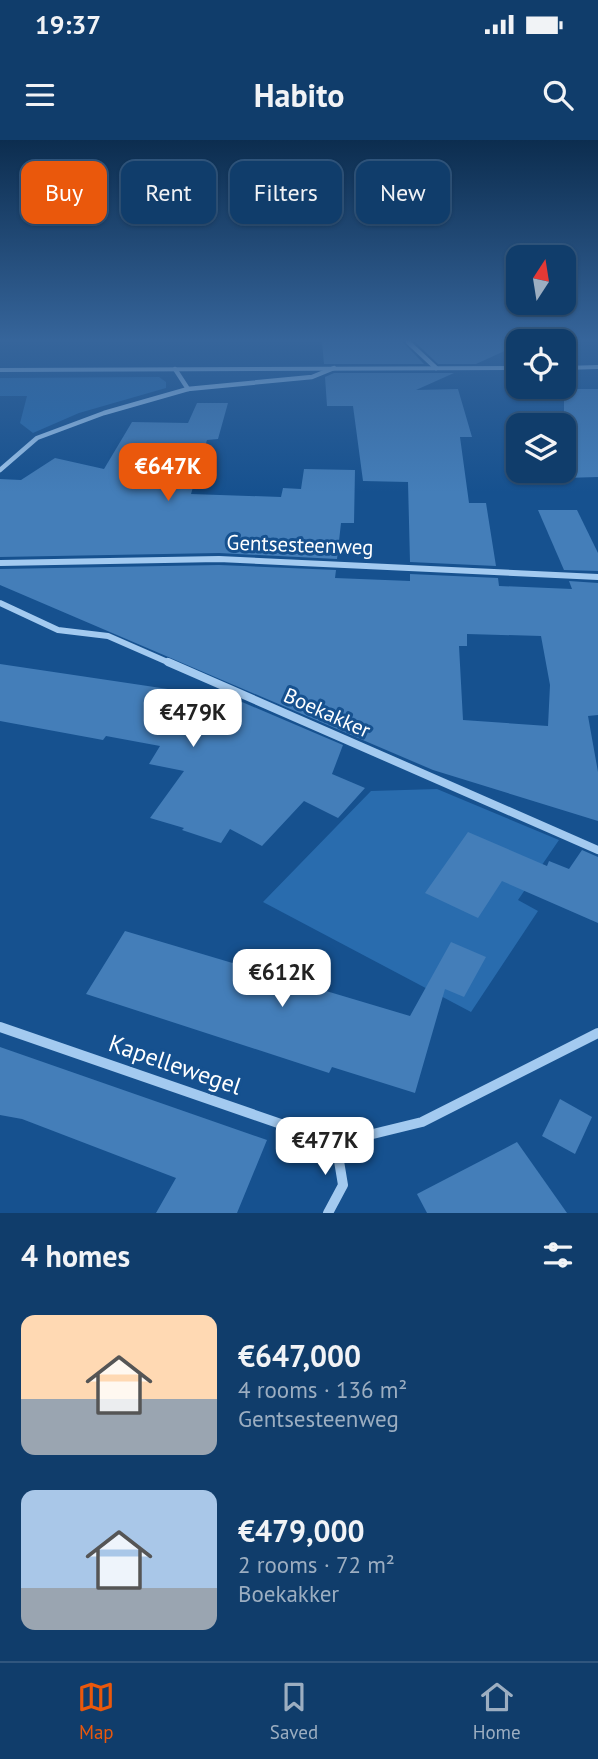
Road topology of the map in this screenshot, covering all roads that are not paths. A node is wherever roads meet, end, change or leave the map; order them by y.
1 (178, 392) edge
2 (0, 470) edge
3 (0, 563) edge
4 (598, 577) edge
5 (0, 603) edge
6 (598, 850) edge
7 (0, 1027) edge
8 (598, 1033) edge
9 (335, 1143) junction
10 (328, 1213) edge

1 - 2 street
3 - 4 street, Gentsesteenweg
5 - 6 street, Boekakker
7 - 9 street, Kapellewegel
8 - 9 street
9 - 10 street

